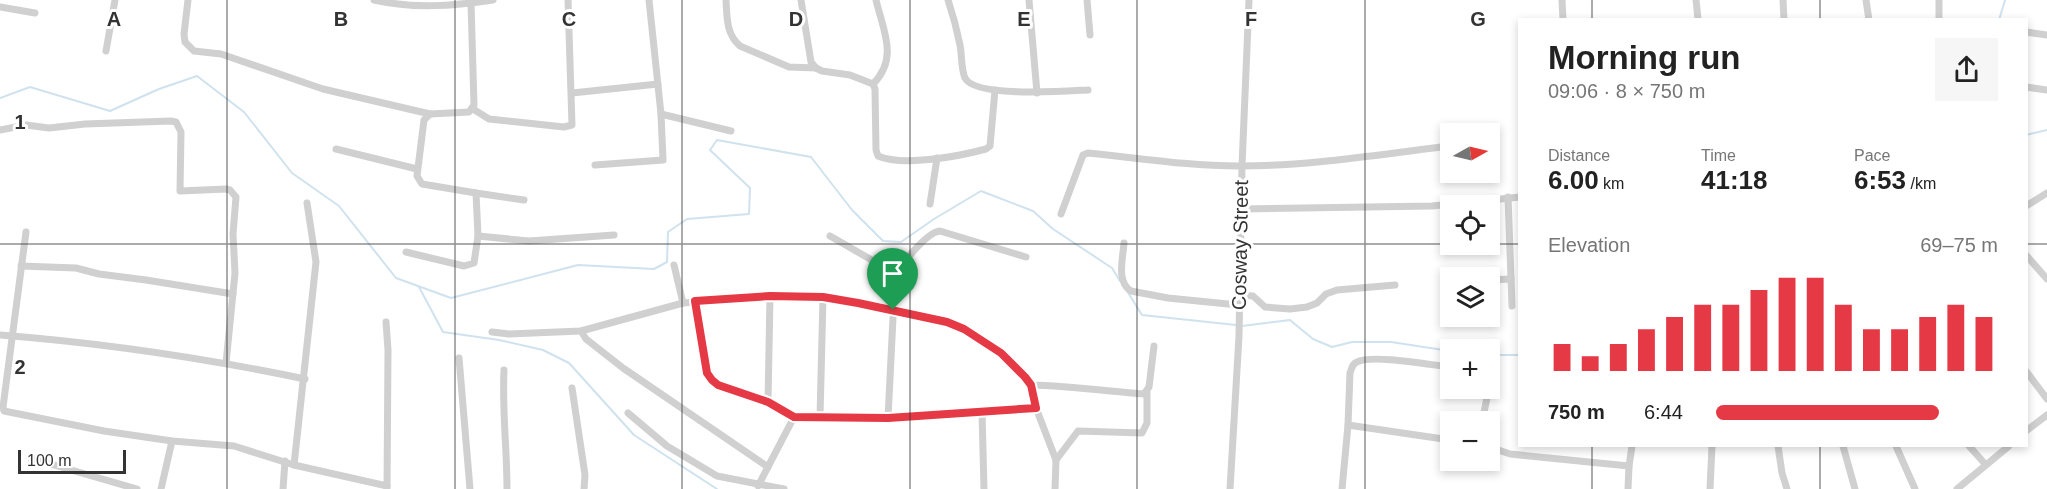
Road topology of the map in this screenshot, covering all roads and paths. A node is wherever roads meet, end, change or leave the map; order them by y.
1 (116, 0) edge
2 (188, 0) edge
3 (374, 0) edge
4 (493, 0) edge
5 (568, 0) edge
6 (649, 0) edge
7 (726, 0) edge
8 (801, 0) edge
9 (876, 0) edge
10 (948, 0) edge
11 (1029, 0) edge
12 (1087, 0) edge
13 (1249, 0) edge
14 (1562, 0) edge
15 (1696, 0) edge
16 (1782, 0) edge
17 (1866, 0) edge
18 (1939, 0) edge
19 (471, 3) junction
20 (0, 7) edge
21 (34, 13) dead end
22 (1563, 18) edge
23 (1698, 18) edge
24 (1784, 18) edge
25 (1869, 18) edge
26 (1939, 18) edge
27 (2028, 32) edge
28 (1089, 35) dead end
29 (2047, 35) edge
30 (106, 51) dead end
31 (816, 68) junction
32 (658, 84) junction
33 (873, 84) junction
34 (2028, 87) edge
35 (995, 90) junction
36 (1088, 90) dead end
37 (2047, 90) edge
38 (572, 93) junction
39 (1037, 93) junction
40 (473, 109) junction
41 (430, 114) junction
42 (661, 114) junction
43 (0, 130) edge
44 (731, 131) dead end
45 (1440, 147) edge
46 (336, 150) dead end
47 (937, 158) junction
48 (595, 165) dead end
49 (1242, 166) junction
50 (417, 168) junction
51 (476, 193) junction
52 (2047, 193) edge
53 (1508, 197) junction
54 (1518, 197) edge
55 (524, 201) dead end
56 (307, 203) dead end
57 (930, 204) dead end
58 (2028, 205) edge
59 (1241, 209) junction
60 (1061, 214) dead end
61 (26, 232) dead end
62 (614, 235) dead end
63 (478, 236) junction
64 (830, 236) dead end
65 (1124, 243) dead end
66 (406, 252) dead end
67 (1026, 257) dead end
68 (2028, 257) edge
69 (674, 265) dead end
70 (21, 267) junction
71 (896, 274) junction
72 (1511, 279) junction
73 (2047, 279) edge
74 (1500, 280) edge
75 (1395, 285) dead end
76 (233, 294) junction
77 (1239, 295) junction
78 (770, 296) junction
79 (823, 297) junction
80 (695, 301) junction
81 (683, 303) junction
82 (1512, 306) dead end
83 (1238, 307) junction
84 (893, 310) junction
85 (386, 322) dead end
86 (581, 330) junction
87 (492, 332) dead end
88 (0, 334) edge
89 (11, 335) junction
90 (1154, 346) dead end
91 (459, 358) dead end
92 (226, 363) junction
93 (1440, 366) edge
94 (504, 370) dead end
95 (2028, 374) edge
96 (305, 380) junction
97 (1031, 385) junction
98 (572, 388) dead end
99 (1148, 392) junction
100 (2047, 399) edge
101 (768, 402) junction
102 (1036, 408) junction
103 (628, 412) dead end
104 (982, 412) junction
105 (2047, 415) edge
106 (794, 417) junction
107 (820, 417) junction
108 (888, 418) junction
109 (1348, 425) junction
110 (2028, 429) edge
111 (1440, 439) edge
112 (172, 441) junction
113 (1632, 447) edge
114 (1712, 447) edge
115 (1778, 447) edge
116 (1843, 447) edge
117 (1896, 447) edge
118 (1970, 447) edge
119 (2008, 447) edge
120 (1500, 450) edge
121 (30, 458) dead end
122 (1056, 460) junction
123 (285, 461) junction
124 (294, 465) junction
125 (1986, 465) junction
126 (1629, 466) junction
127 (768, 467) junction
128 (758, 486) junction
129 (387, 487) edge
130 (137, 489) edge
131 (161, 489) edge
132 (283, 489) edge
133 (470, 489) edge
134 (507, 489) edge
135 (584, 489) edge
136 (784, 489) edge
137 (984, 489) edge
138 (1055, 489) edge
139 (1230, 489) edge
140 (1342, 489) edge
141 (1628, 489) edge
142 (1710, 489) edge
143 (1787, 489) edge
144 (1855, 489) edge
145 (1915, 489) edge
146 (1957, 489) edge

1 - 30 street
2 - 41 street
3 - 19 street
4 - 19 street
5 - 38 street
6 - 32 street
7 - 31 street
8 - 31 street
9 - 33 street
10 - 35 street
11 - 39 street
12 - 28 street
13 - 49 street, Cosway Street
14 - 22 street
15 - 23 street
16 - 24 street
17 - 25 street
18 - 26 street
19 - 40 street
20 - 21 street
27 - 29 street
31 - 33 street
32 - 38 street
32 - 42 street
33 - 47 street
34 - 37 street
35 - 39 street
35 - 47 street
36 - 39 street
38 - 40 street
40 - 41 street
41 - 50 street
42 - 44 street
42 - 48 street
43 - 76 street
45 - 49 street
46 - 50 street
47 - 57 street
49 - 59 street, Cosway Street
49 - 60 street
50 - 51 street
51 - 55 street
51 - 63 street
52 - 58 street
53 - 54 street
53 - 59 street
53 - 72 street
56 - 96 street
59 - 77 street, Cosway Street
61 - 70 street
62 - 63 street
63 - 66 street
64 - 71 street
65 - 83 street
67 - 71 street
68 - 73 street
69 - 81 street
70 - 76 street
70 - 89 street
71 - 84 street
72 - 74 street
72 - 82 street
75 - 77 street
76 - 92 street
77 - 83 street, Cosway Street
78 - 79 street
78 - 80 street
78 - 101 street
79 - 84 street
79 - 107 street
80 - 81 street
80 - 101 street
81 - 86 street
83 - 139 street, Cosway Street
84 - 97 street
84 - 108 street
85 - 129 street
86 - 87 street
86 - 127 street
88 - 89 street
89 - 92 street
89 - 112 street
90 - 99 street
91 - 133 street
92 - 96 street
93 - 109 street
94 - 134 street
95 - 100 street
96 - 124 street
97 - 99 street
97 - 102 street
98 - 135 street
99 - 122 street
101 - 106 street
102 - 104 street
102 - 122 street
103 - 128 street
104 - 108 street
104 - 137 street
105 - 110 street
106 - 107 street
106 - 127 street
107 - 108 street
109 - 111 street
109 - 140 street
112 - 123 street
112 - 131 street
113 - 126 street
114 - 142 street
115 - 143 street
116 - 144 street
117 - 145 street
118 - 125 street
119 - 125 street
120 - 126 street
121 - 130 street
122 - 138 street
123 - 124 street
123 - 132 street
124 - 129 street
125 - 146 street
126 - 141 street
127 - 128 street
128 - 136 street

